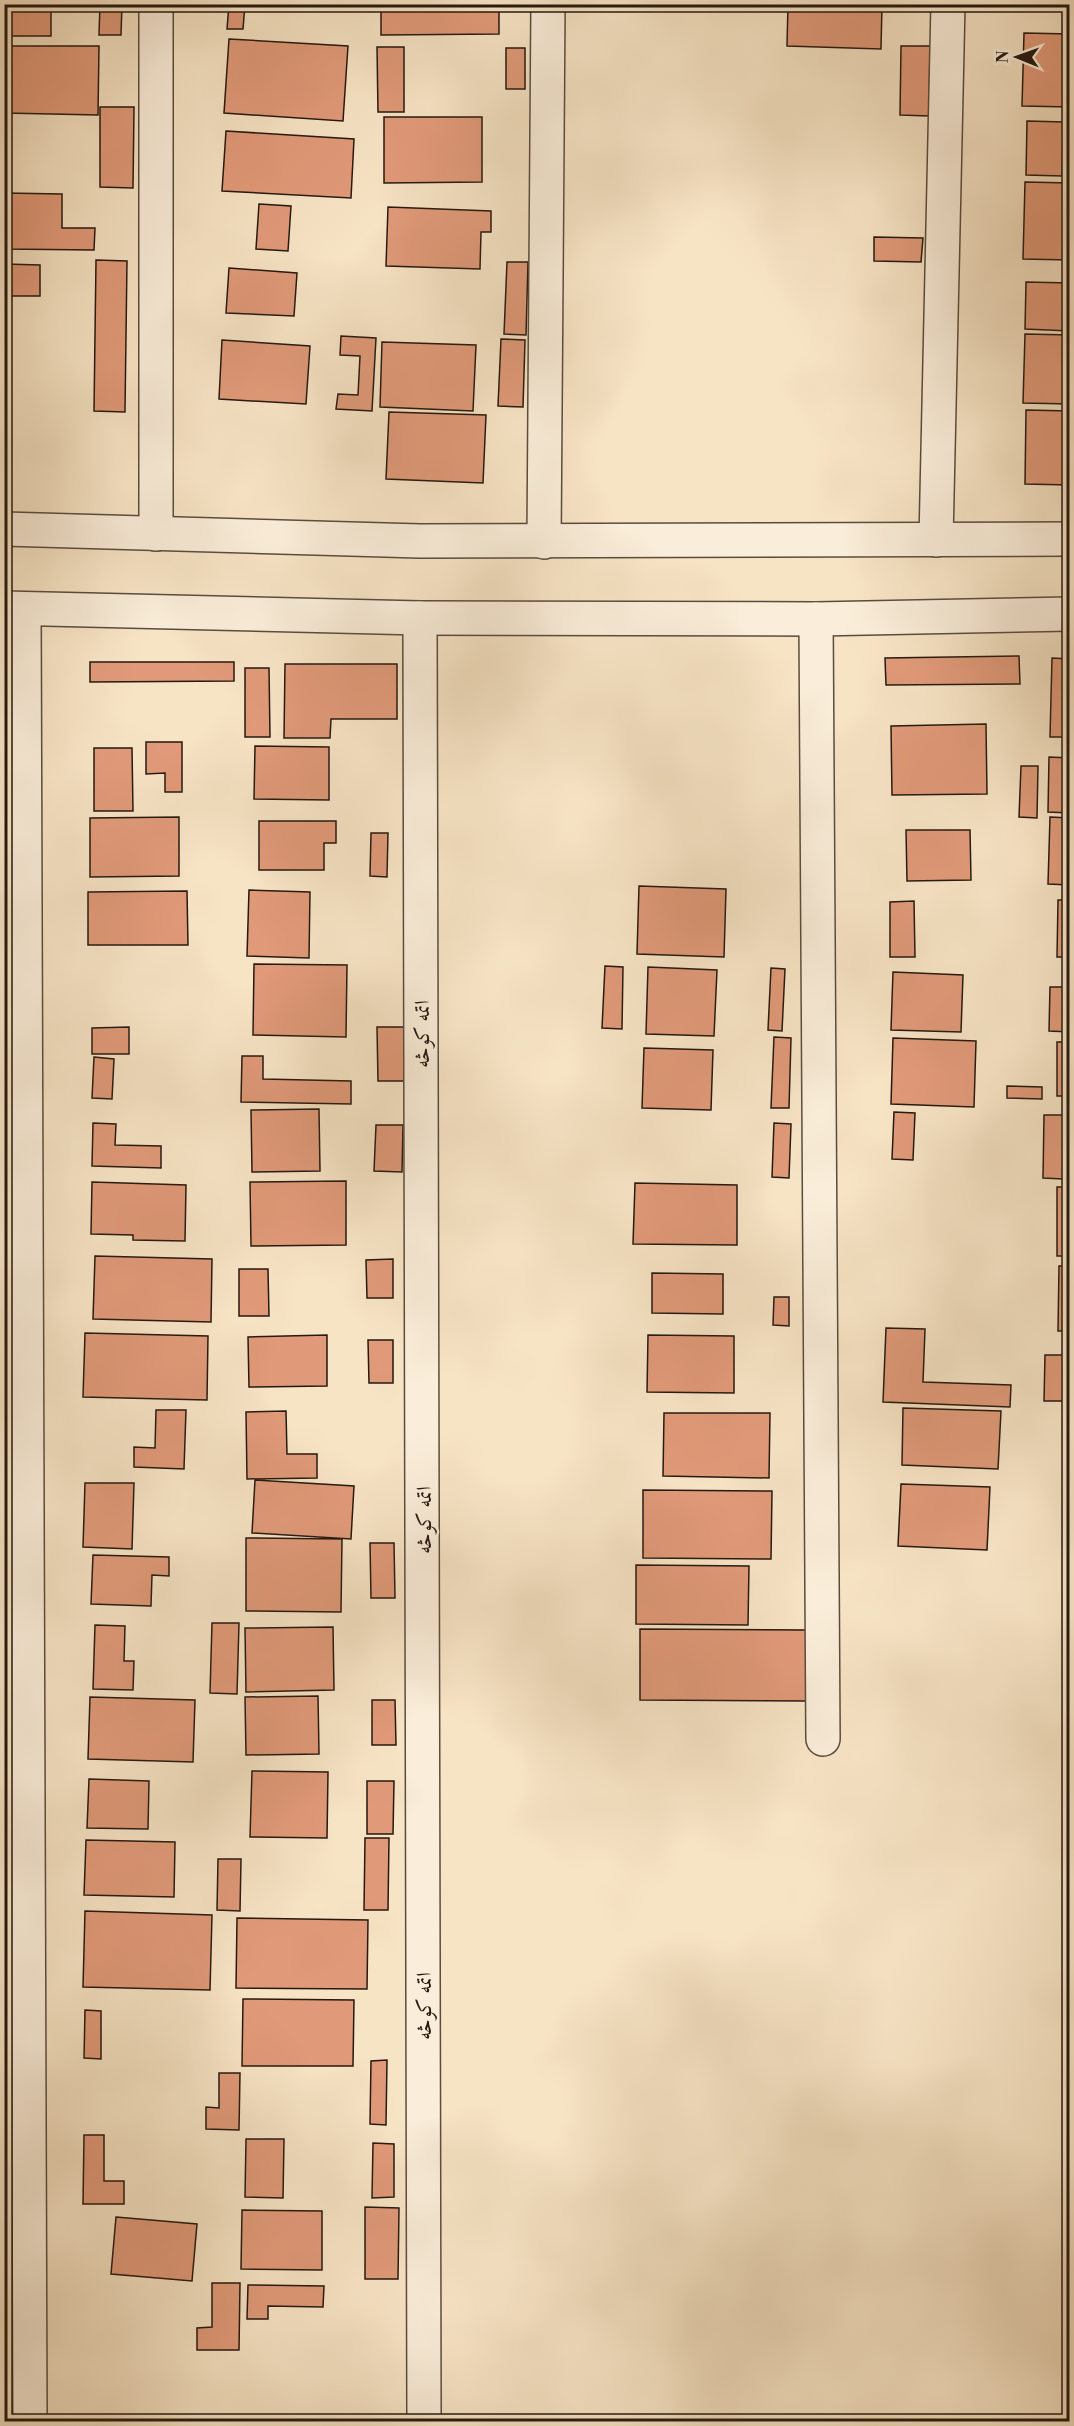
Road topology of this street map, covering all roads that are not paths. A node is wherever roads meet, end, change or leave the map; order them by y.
1 (156, 4) edge
2 (548, 4) edge
3 (948, 4) edge
4 (4, 529) edge
5 (156, 534) junction
6 (1070, 539) edge
7 (936, 540) junction
8 (544, 542) junction
9 (14, 609) edge
10 (1070, 614) edge
11 (420, 618) junction
12 (816, 619) junction
13 (823, 1739) dead end
14 (30, 2421) edge
15 (424, 2421) edge

1 - 5 street
2 - 8 street
3 - 7 street
4 - 5 street
5 - 8 street
6 - 7 street
7 - 8 street
9 - 11 street
9 - 14 street
10 - 12 street
11 - 12 street
11 - 15 street, اتمه کوڅه
12 - 13 street

